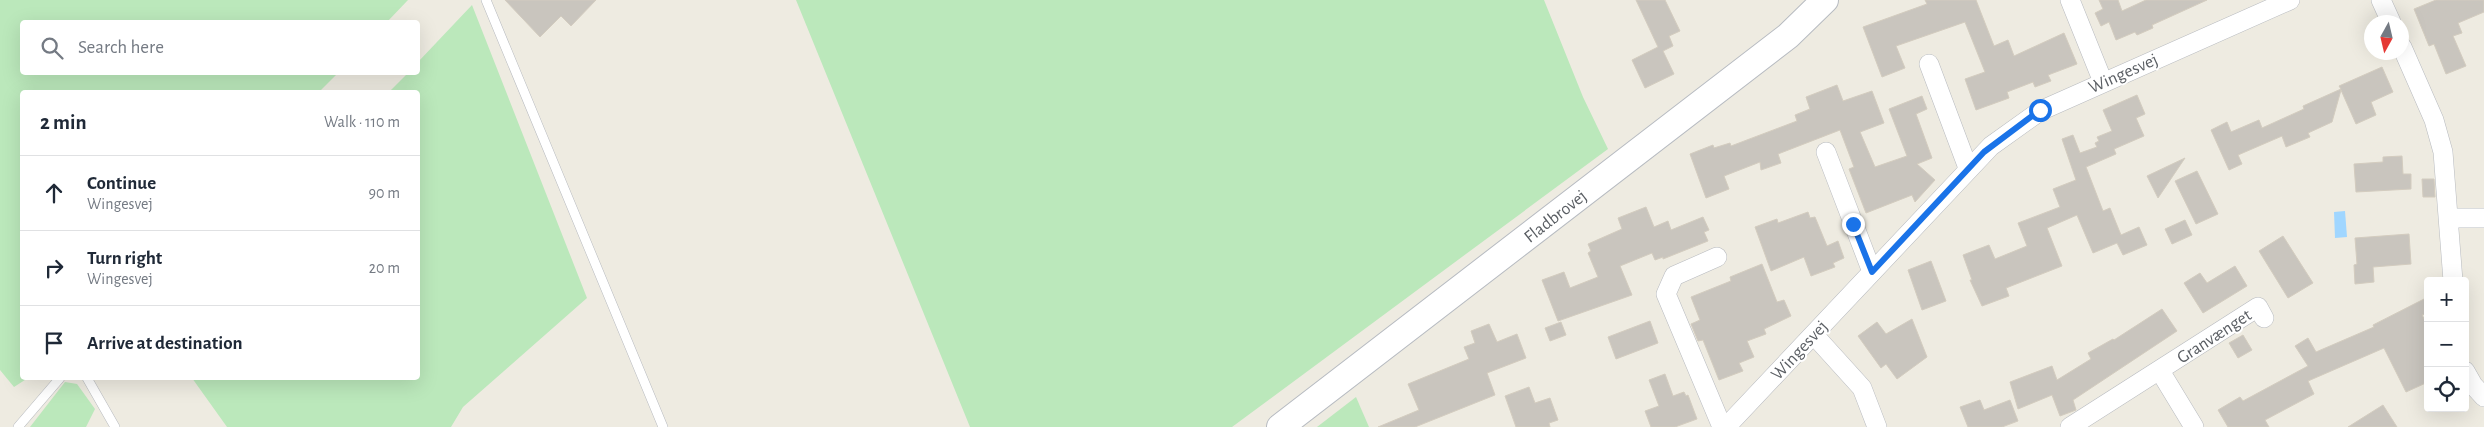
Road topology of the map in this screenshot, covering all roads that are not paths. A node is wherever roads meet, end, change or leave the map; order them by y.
1 (486, 0) edge
2 (1825, 0) edge
3 (2070, 0) edge
4 (2290, 0) edge
5 (2381, 0) edge
6 (2388, 15) edge
7 (2408, 60) edge
8 (1929, 64) dead end
9 (2103, 82) junction
10 (1826, 152) dead end
11 (1968, 168) junction
12 (2449, 218) junction
13 (2484, 218) edge
14 (1717, 257) dead end
15 (1872, 272) junction
16 (2453, 277) edge
17 (2264, 318) dead end
18 (1814, 334) junction
19 (2160, 371) junction
20 (2469, 378) edge
21 (58, 380) edge
22 (87, 380) edge
23 (2484, 397) edge
24 (18, 427) edge
25 (114, 427) edge
26 (663, 427) edge
27 (1280, 427) edge
28 (1722, 427) edge
29 (1726, 427) edge
30 (1878, 427) edge
31 (2070, 427) edge
32 (2194, 427) edge

1 - 26 lane
2 - 27 main road, Fladbrovej
3 - 9 street
4 - 9 street, Wingesvej
5 - 6 street
7 - 12 street
8 - 11 street
9 - 11 street, Wingesvej
10 - 15 street
11 - 15 street, Wingesvej
12 - 13 street
12 - 16 street
14 - 28 street
15 - 18 street, Wingesvej
17 - 19 street, Granvænget
18 - 29 street, Wingesvej
18 - 30 street
19 - 31 street, Granvænget
19 - 32 street, Granvænget
20 - 23 street
21 - 24 lane
22 - 25 lane

